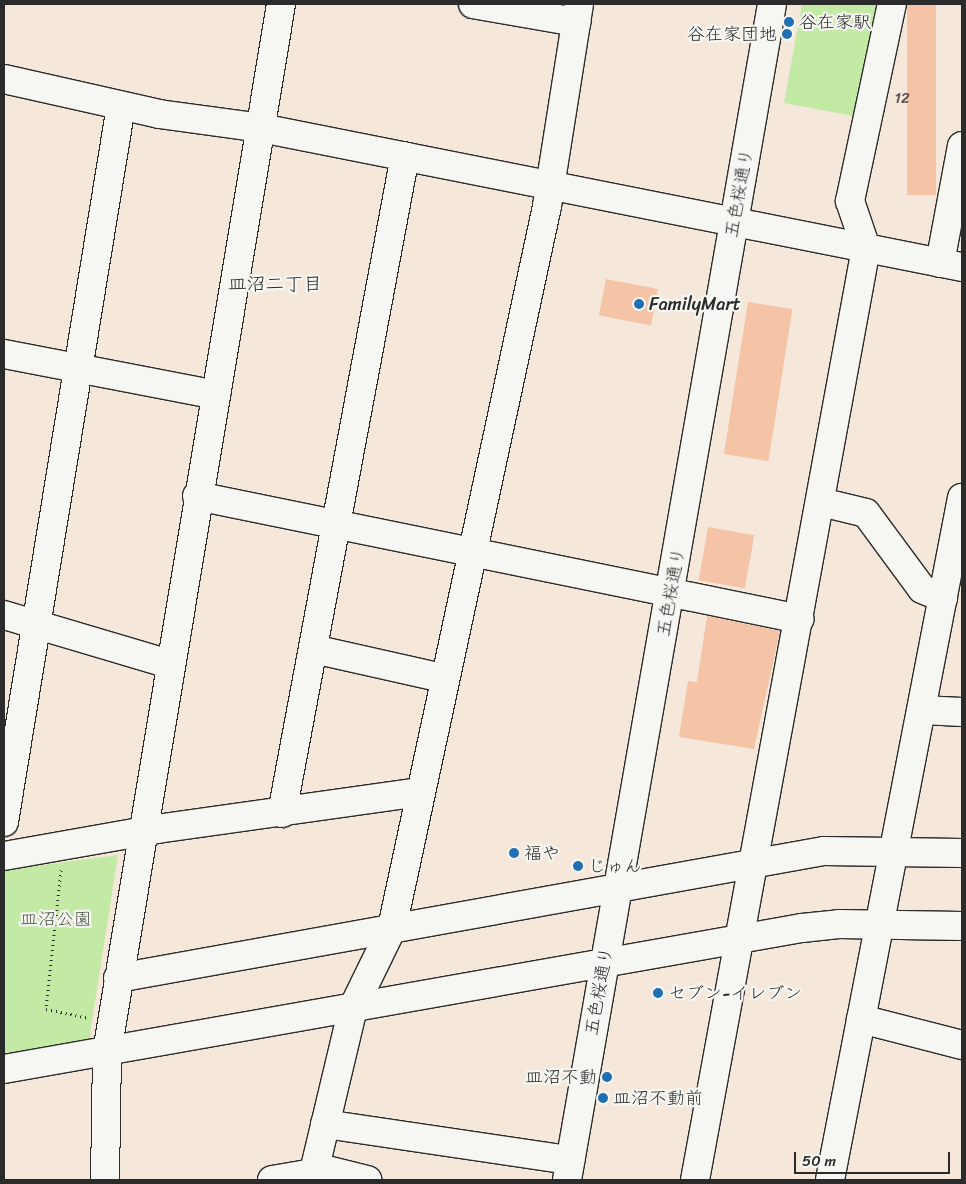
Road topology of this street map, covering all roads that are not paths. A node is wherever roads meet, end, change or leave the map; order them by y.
1 (281, 4) edge
2 (473, 4) edge
3 (772, 4) edge
4 (892, 4) edge
5 (578, 13) edge
6 (4, 79) edge
7 (121, 106) junction
8 (261, 128) junction
9 (962, 146) edge
10 (404, 156) junction
11 (551, 185) junction
12 (734, 223) junction
13 (866, 248) junction
14 (951, 265) edge
15 (4, 354) edge
16 (77, 369) junction
17 (216, 395) junction
18 (197, 496) junction
19 (962, 498) edge
20 (821, 502) junction
21 (336, 526) junction
22 (470, 553) junction
23 (671, 595) junction
24 (943, 598) junction
25 (4, 615) edge
26 (800, 619) junction
27 (36, 623) junction
28 (313, 649) junction
29 (169, 664) junction
30 (443, 678) junction
31 (922, 710) junction
32 (962, 712) edge
33 (419, 792) junction
34 (282, 813) junction
35 (4, 822) edge
36 (142, 833) junction
37 (895, 852) junction
38 (962, 853) edge
39 (4, 856) edge
40 (754, 863) junction
41 (618, 888) junction
42 (880, 924) junction
43 (962, 926) edge
44 (392, 928) junction
45 (739, 939) junction
46 (604, 965) junction
47 (118, 978) junction
48 (353, 1008) junction
49 (861, 1019) junction
50 (962, 1044) edge
51 (106, 1052) junction
52 (4, 1069) edge
53 (325, 1124) junction
54 (569, 1170) edge
55 (314, 1173) edge
56 (105, 1180) edge
57 (272, 1180) edge
58 (367, 1180) edge
59 (695, 1180) edge
60 (830, 1180) edge

1 - 8 street
2 - 5 street
3 - 12 street, 五色桜通り
4 - 13 street
5 - 11 street
6 - 7 street
7 - 8 street
7 - 16 street
8 - 10 street
8 - 17 street
9 - 14 street
10 - 11 street
10 - 21 street
11 - 12 street
11 - 22 street
12 - 13 street
12 - 23 street, 五色桜通り
13 - 14 street
13 - 20 street
15 - 16 street
16 - 17 street
16 - 27 street
17 - 18 street
18 - 21 street
18 - 29 street
19 - 24 street
20 - 24 street
20 - 26 street
21 - 22 street
21 - 28 street
22 - 23 street
22 - 30 street
23 - 26 street
23 - 41 street, 五色桜通り
24 - 31 street
25 - 27 street
26 - 40 street
27 - 29 street
27 - 35 street
28 - 30 street
28 - 34 street
29 - 36 street
30 - 33 street
31 - 32 street
31 - 37 street
33 - 34 street
33 - 44 street
34 - 36 street
36 - 39 street
36 - 47 street
37 - 38 street
37 - 40 street
37 - 42 street
40 - 41 street
40 - 45 street
41 - 44 street
41 - 46 street, 五色桜通り
42 - 43 street
42 - 45 street
42 - 49 street
44 - 47 street
44 - 48 street
45 - 46 street
45 - 59 street
46 - 48 street
46 - 54 street, 五色桜通り
47 - 51 street
48 - 51 street
48 - 53 street
49 - 50 street
49 - 60 street
51 - 52 street
51 - 56 street
53 - 54 street
53 - 55 street
55 - 57 street
55 - 58 street

